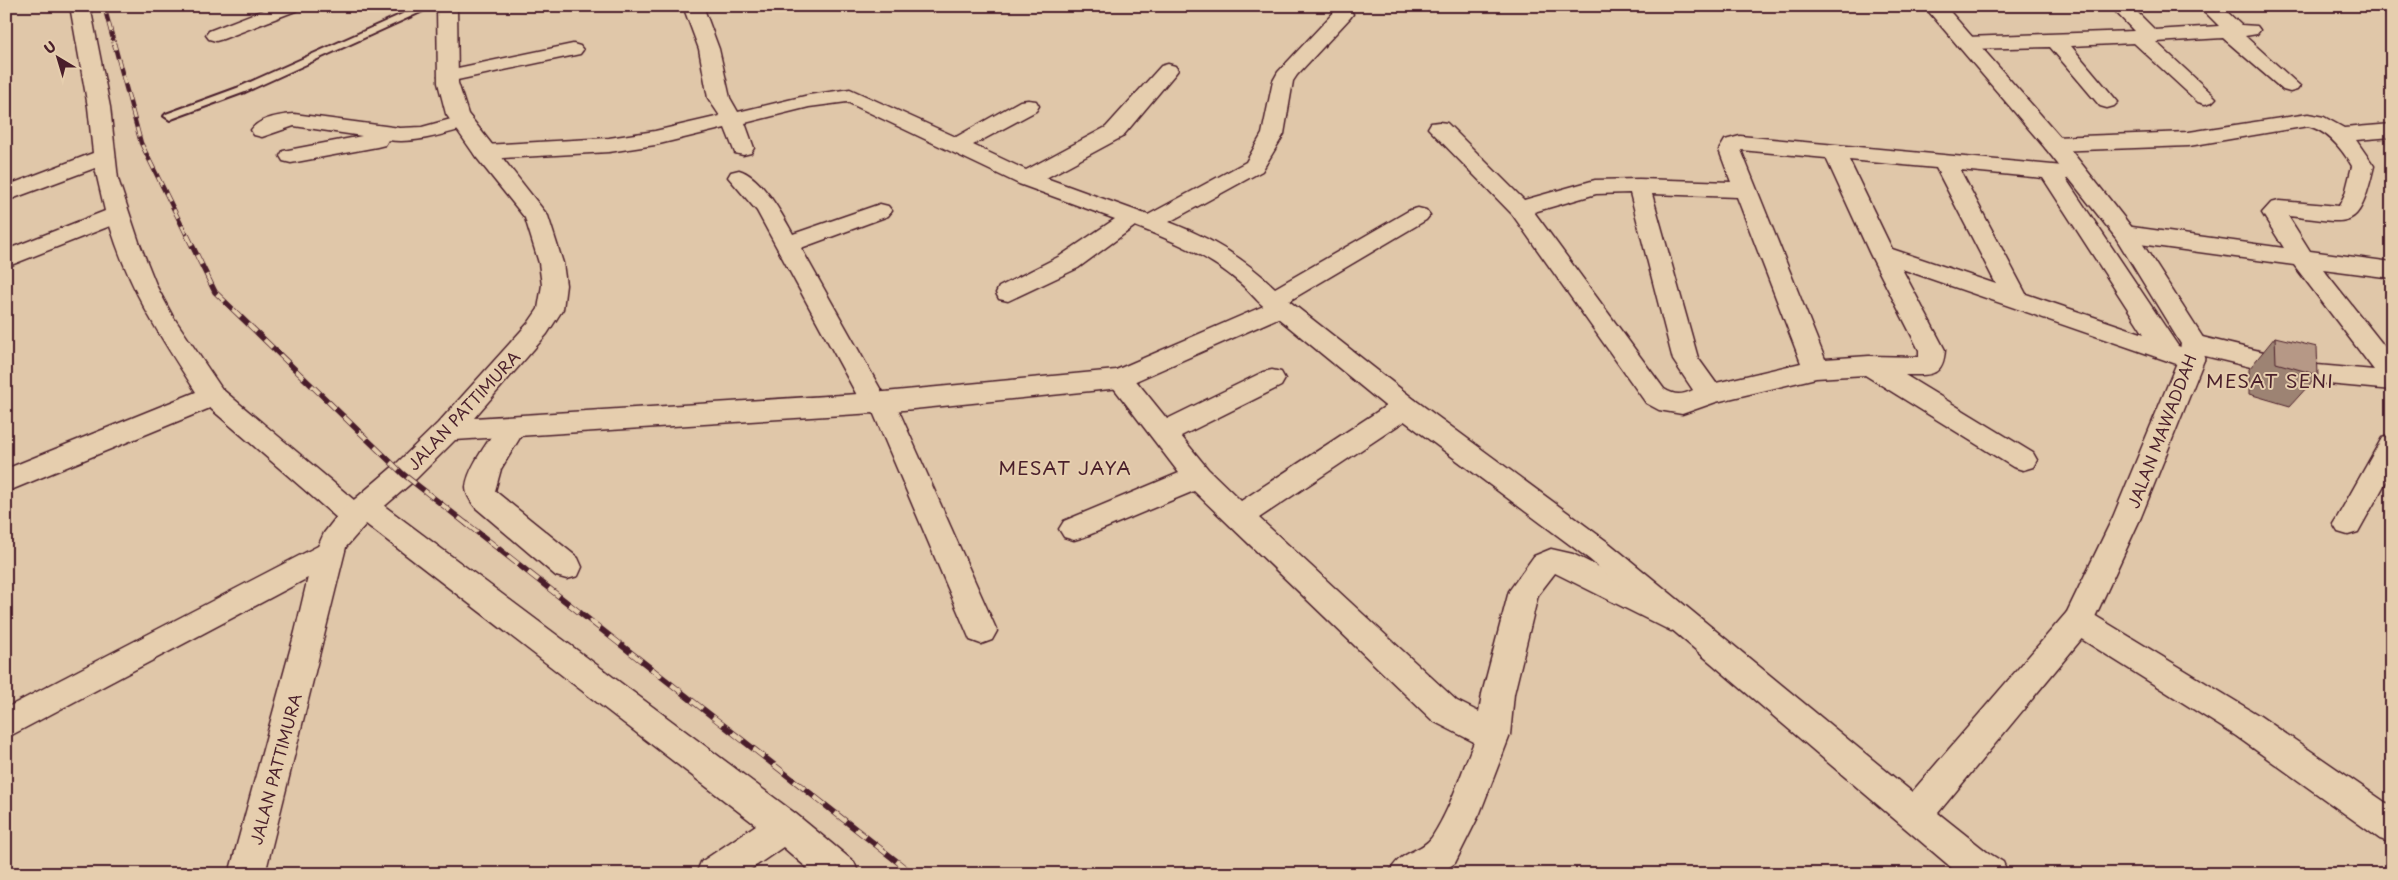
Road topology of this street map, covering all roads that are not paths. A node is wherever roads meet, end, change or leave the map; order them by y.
1 (80, 6) edge
2 (290, 6) edge
3 (429, 6) edge
4 (447, 6) edge
5 (693, 6) edge
6 (1934, 6) edge
7 (2120, 6) edge
8 (2209, 6) edge
9 (1343, 14) dead end
10 (2238, 31) junction
11 (216, 35) dead end
12 (2144, 37) junction
13 (2055, 40) junction
14 (1966, 43) junction
15 (573, 50) dead end
16 (1168, 70) dead end
17 (448, 76) junction
18 (2290, 86) dead end
19 (2205, 98) dead end
20 (2108, 102) dead end
21 (1028, 106) dead end
22 (170, 116) dead end
23 (733, 120) junction
24 (462, 122) junction
25 (1439, 128) dead end
26 (262, 130) dead end
27 (2392, 130) edge
28 (400, 135) junction
29 (2338, 135) junction
30 (2054, 144) junction
31 (958, 145) junction
32 (742, 148) dead end
33 (1834, 151) junction
34 (484, 152) junction
35 (291, 156) dead end
36 (104, 157) junction
37 (1944, 162) junction
38 (2063, 172) junction
39 (739, 177) dead end
40 (1028, 178) junction
41 (1639, 186) junction
42 (1744, 190) junction
43 (6, 194) edge
44 (1520, 209) junction
45 (880, 211) dead end
46 (118, 214) junction
47 (1418, 215) dead end
48 (1143, 219) junction
49 (2124, 234) junction
50 (788, 244) junction
51 (1882, 254) junction
52 (2302, 258) junction
53 (6, 260) edge
54 (2392, 270) edge
55 (1008, 293) dead end
56 (2016, 299) junction
57 (1276, 304) junction
58 (2185, 352) junction
59 (1869, 365) junction
60 (1816, 369) junction
61 (2392, 375) edge
62 (1120, 379) junction
63 (1272, 379) dead end
64 (2392, 382) edge
65 (1710, 394) junction
66 (213, 396) junction
67 (878, 402) junction
68 (1405, 407) junction
69 (513, 426) junction
70 (449, 430) junction
71 (1162, 433) junction
72 (2392, 445) edge
73 (2023, 460) dead end
74 (1198, 478) junction
75 (6, 481) edge
76 (360, 512) junction
77 (1239, 517) junction
78 (2348, 524) dead end
79 (1074, 529) dead end
80 (328, 554) junction
81 (567, 567) dead end
82 (2078, 621) junction
83 (981, 631) dead end
84 (1697, 631) junction
85 (6, 724) edge
86 (1475, 726) junction
87 (1914, 815) junction
88 (784, 826) junction
89 (2392, 827) edge
90 (247, 874) edge
91 (714, 874) edge
92 (841, 874) edge
93 (1407, 874) edge
94 (1990, 874) edge

1 - 36 street
2 - 11 street
3 - 22 lane
4 - 17 street, JALAN PATTIMURA
5 - 23 street
6 - 14 street, JALAN MAWADDAH
7 - 12 street
8 - 10 street
9 - 48 street
10 - 12 street
10 - 18 street
12 - 13 street
12 - 19 street
13 - 14 street
13 - 20 street
14 - 30 street, JALAN MAWADDAH
15 - 17 street
16 - 40 street
17 - 24 street, JALAN PATTIMURA
21 - 31 street
23 - 31 street
23 - 32 street
23 - 34 street
24 - 28 street
24 - 34 street, JALAN PATTIMURA
25 - 44 street
26 - 28 street
27 - 29 street
28 - 35 street
29 - 30 street
29 - 52 street
30 - 38 street, JALAN MAWADDAH
31 - 40 street
33 - 37 street
33 - 42 street
33 - 51 street
34 - 70 street, JALAN PATTIMURA
36 - 43 street
36 - 46 street
37 - 38 street
37 - 56 street
38 - 49 street, JALAN MAWADDAH
38 - 58 street
39 - 50 street
40 - 48 street
41 - 42 street
41 - 44 street
41 - 65 street
42 - 60 street
44 - 65 street
45 - 50 street
46 - 53 street
46 - 66 street
47 - 57 street
48 - 55 street
48 - 57 street
49 - 52 street
49 - 58 street, JALAN MAWADDAH
50 - 67 street
51 - 56 street
51 - 59 street
52 - 54 street
52 - 61 street
56 - 58 street
57 - 62 street
57 - 68 street
58 - 64 street
58 - 82 street, JALAN MAWADDAH
59 - 60 street
59 - 73 street
60 - 65 street
62 - 67 street
62 - 71 street
63 - 71 street
66 - 75 street
66 - 76 street
67 - 69 street
67 - 83 street
68 - 77 street
68 - 84 street
69 - 70 street
69 - 81 street
70 - 76 street, JALAN PATTIMURA
71 - 74 street
72 - 78 street
74 - 77 street
74 - 79 street
76 - 80 street, JALAN PATTIMURA
76 - 88 street
77 - 86 street
80 - 85 street
80 - 90 street, JALAN PATTIMURA
82 - 87 street, JALAN MAWADDAH
82 - 89 street
84 - 86 street
84 - 87 street
86 - 93 street
87 - 94 street
88 - 91 street
88 - 92 street

